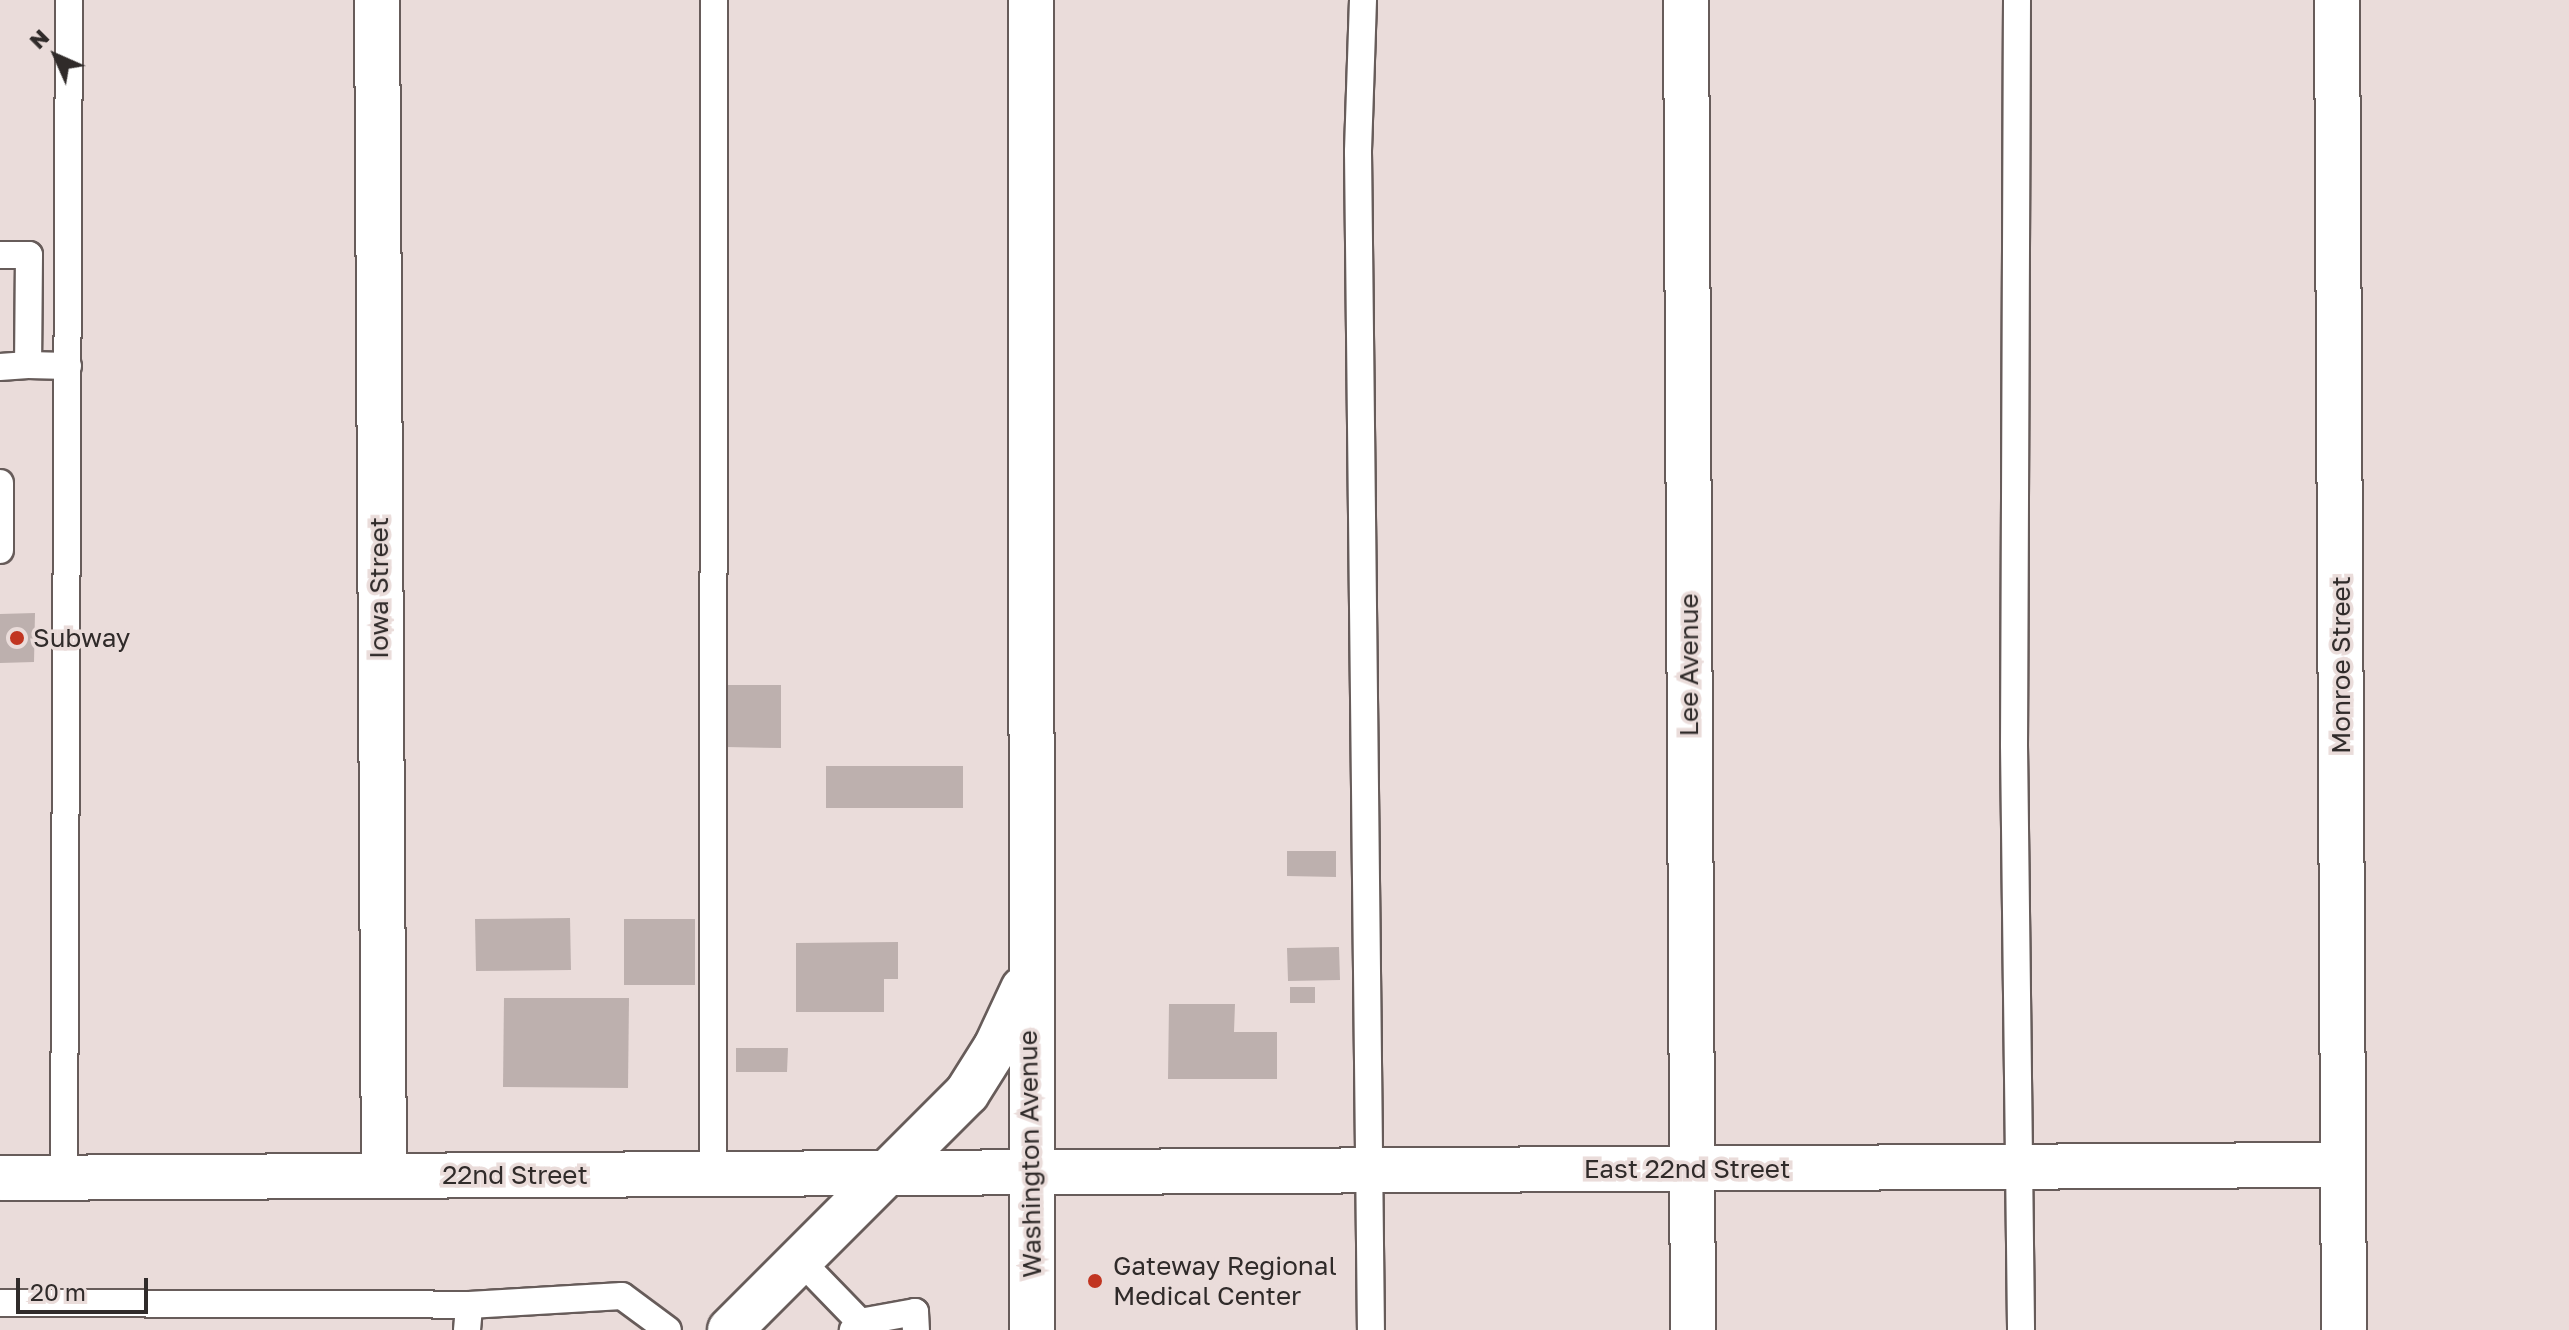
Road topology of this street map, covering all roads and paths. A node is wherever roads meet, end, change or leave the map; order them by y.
1 (69, 0) edge
2 (377, 0) edge
3 (714, 0) edge
4 (1031, 0) edge
5 (1363, 0) edge
6 (1686, 0) edge
7 (2017, 0) edge
8 (2337, 0) edge
9 (0, 255) edge
10 (28, 365) junction
11 (68, 366) junction
12 (0, 367) edge
13 (0, 483) edge
14 (0, 550) edge
15 (1028, 977) junction
16 (2343, 1165) junction
17 (2021, 1167) junction
18 (1692, 1169) junction
19 (1370, 1170) junction
20 (1030, 1172) junction
21 (882, 1173) junction
22 (713, 1174) junction
23 (384, 1176) junction
24 (64, 1177) junction
25 (0, 1178) edge
26 (800, 1260) junction
27 (0, 1303) edge
28 (468, 1318) edge
29 (856, 1326) edge
30 (668, 1330) edge
31 (730, 1330) edge
32 (916, 1330) edge
33 (1032, 1330) edge
34 (1371, 1330) edge
35 (1693, 1330) edge
36 (2021, 1330) edge
37 (2344, 1330) edge

1 - 11 lane
2 - 23 street, Iowa Street
3 - 22 lane
4 - 15 street, Washington Avenue
5 - 19 lane
6 - 18 street, Lee Avenue
7 - 17 lane
8 - 16 street, Monroe Street
9 - 10 lane
10 - 11 lane
10 - 12 lane
11 - 24 lane
13 - 14 lane
15 - 20 street, Washington Avenue
15 - 21 street
16 - 17 street, East 22nd Street
16 - 37 street, Monroe Street
17 - 18 street, East 22nd Street
17 - 36 lane
18 - 19 street, East 22nd Street
18 - 35 street, Lee Avenue
19 - 20 street, East 22nd Street
19 - 34 lane
20 - 21 street, 22nd Street
20 - 33 street, Washington Avenue
21 - 22 street, 22nd Street
21 - 26 street
22 - 23 street, 22nd Street
23 - 24 street, 22nd Street
24 - 25 street, 22nd Street
26 - 29 lane
26 - 31 street
27 - 28 lane
28 - 30 lane
29 - 32 lane

